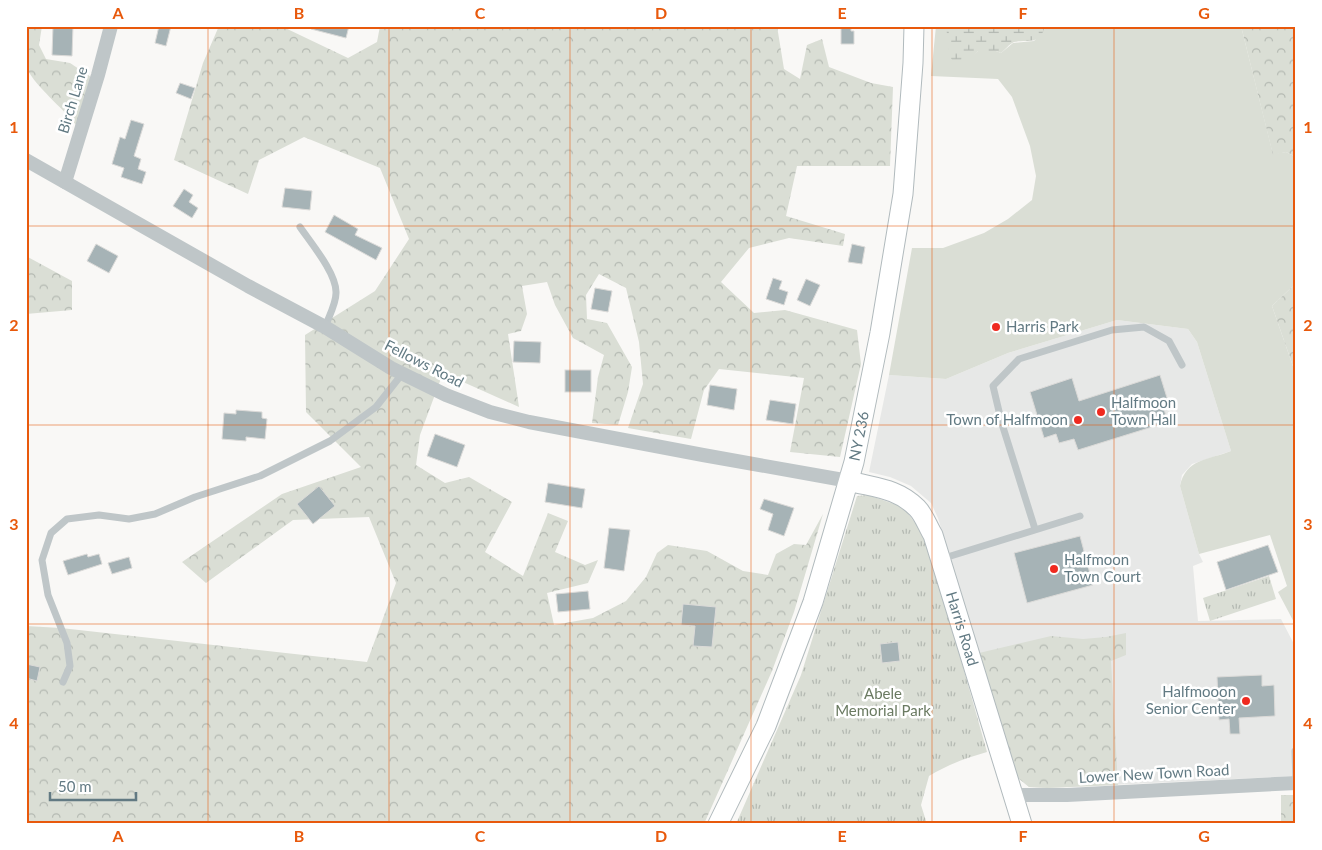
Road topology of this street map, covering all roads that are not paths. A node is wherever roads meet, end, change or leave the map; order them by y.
1 (111, 26) edge
2 (914, 26) edge
3 (26, 160) edge
4 (65, 182) junction
5 (300, 227) dead end
6 (325, 327) junction
7 (1182, 365) dead end
8 (402, 374) junction
9 (849, 481) junction
10 (1080, 516) dead end
11 (1035, 530) junction
12 (940, 559) junction
13 (64, 682) dead end
14 (1295, 751) edge
15 (1296, 783) edge
16 (1013, 795) junction
17 (718, 824) edge
18 (1022, 824) edge

1 - 4 street, Birch Lane
2 - 9 main road, NY 236 / NY 236
3 - 4 street, Fellows Road
4 - 6 street, Fellows Road
5 - 6 lane
6 - 8 street, Fellows Road
7 - 11 lane
8 - 9 street, Fellows Road
8 - 13 lane
9 - 12 main road, Harris Road
9 - 17 main road, NY 236 / NY 236
10 - 11 lane
11 - 12 lane
12 - 16 main road, Harris Road
14 - 15 lane
15 - 16 street, Lower New Town Road
16 - 18 main road, Harris Road

